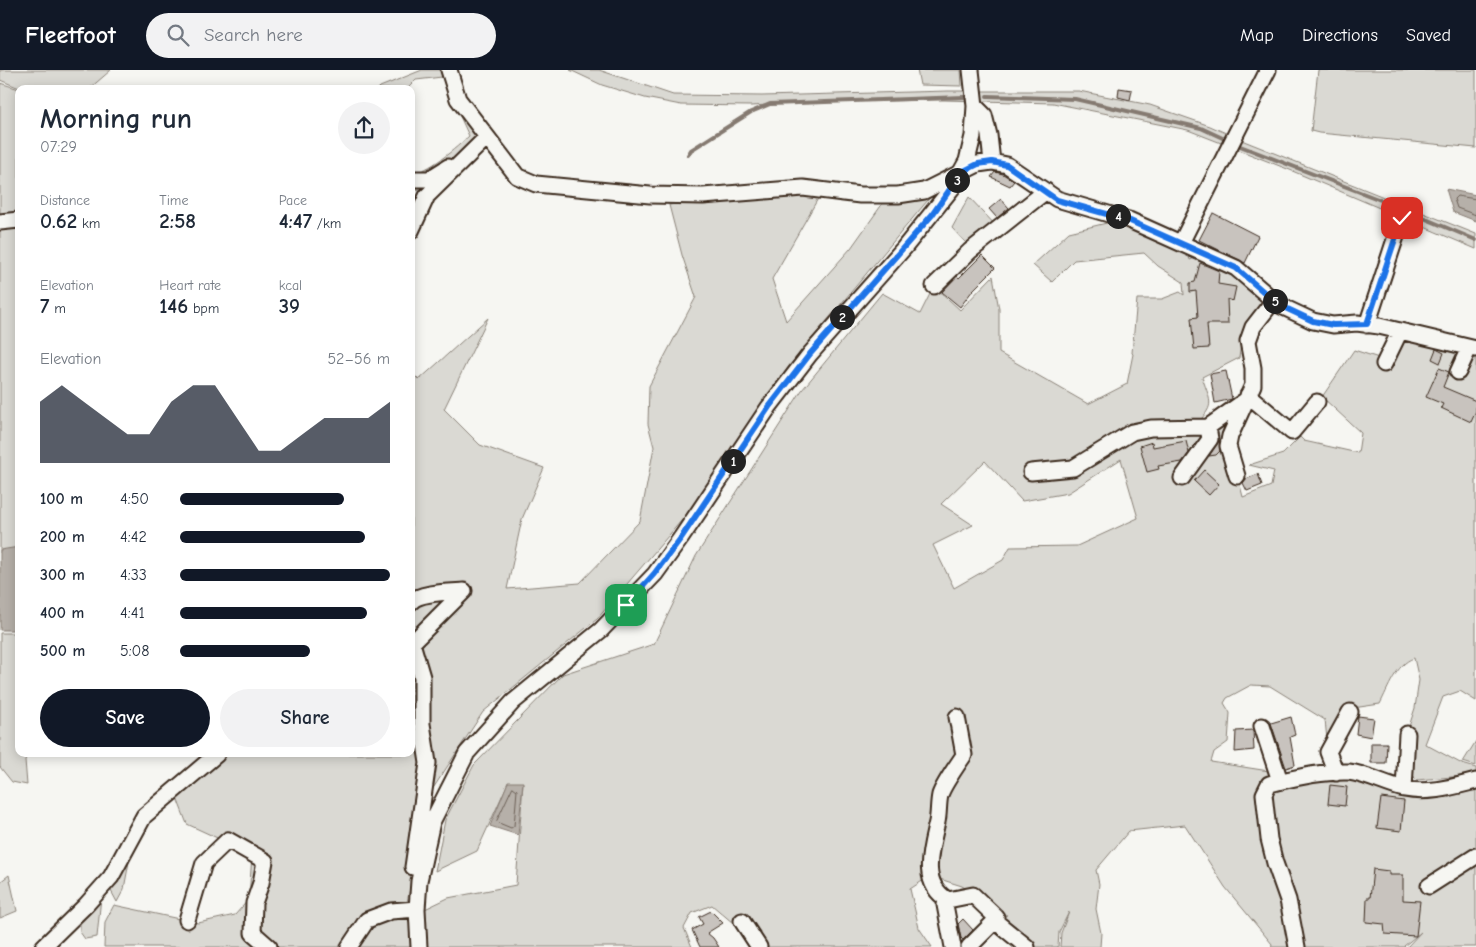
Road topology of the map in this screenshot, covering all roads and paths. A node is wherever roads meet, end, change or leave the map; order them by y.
1 (449, 70) edge
2 (971, 70) edge
3 (1268, 70) edge
4 (975, 106) junction
5 (487, 137) junction
6 (470, 153) junction
7 (992, 162) junction
8 (962, 172) junction
9 (415, 179) edge
10 (1046, 191) junction
11 (1402, 218) dead end
12 (15, 220) edge
13 (0, 222) edge
14 (415, 222) edge
15 (1181, 243) junction
16 (934, 286) dead end
17 (1274, 300) junction
18 (1367, 324) junction
19 (1400, 331) junction
20 (1472, 349) edge
21 (1384, 364) dead end
22 (1458, 372) dead end
23 (1247, 397) junction
24 (1317, 402) dead end
25 (1208, 427) junction
26 (1031, 472) dead end
27 (1237, 476) dead end
28 (1182, 478) dead end
29 (415, 598) edge
30 (415, 640) edge
31 (415, 653) edge
32 (1350, 712) dead end
33 (958, 717) dead end
34 (1262, 726) dead end
35 (1407, 734) dead end
36 (213, 757) edge
37 (1476, 771) edge
38 (1336, 773) junction
39 (1280, 782) junction
40 (1470, 783) edge
41 (1404, 789) junction
42 (1476, 856) edge
43 (419, 881) junction
44 (1429, 886) dead end
45 (948, 900) junction
46 (417, 909) junction
47 (187, 920) dead end
48 (742, 921) dead end
49 (995, 921) junction
50 (43, 947) edge
51 (269, 947) edge
52 (349, 947) edge
53 (419, 947) edge
54 (759, 947) edge
55 (952, 947) edge
56 (969, 947) edge
57 (1027, 947) edge
58 (1297, 947) edge

1 - 5 street
2 - 4 street
3 - 15 street
4 - 7 street
4 - 8 street
5 - 6 street
5 - 8 street
6 - 9 street
6 - 14 street
7 - 8 street
7 - 10 street
8 - 43 street
10 - 15 street
10 - 16 street
11 - 18 street
12 - 13 street
15 - 17 street
17 - 18 street
17 - 23 street
18 - 19 street
19 - 20 street
19 - 21 street
20 - 22 street
23 - 24 street
23 - 25 street
23 - 27 street
25 - 26 street
25 - 28 street
29 - 30 street
31 - 43 street
32 - 38 street
33 - 45 street
34 - 39 street
35 - 41 street
36 - 50 street
37 - 40 street
38 - 39 street
38 - 41 street
39 - 58 street
40 - 41 street
42 - 44 street
43 - 46 street
45 - 49 street
45 - 55 street
46 - 52 street
46 - 53 street
47 - 51 street
48 - 54 street
49 - 56 street
49 - 57 street

